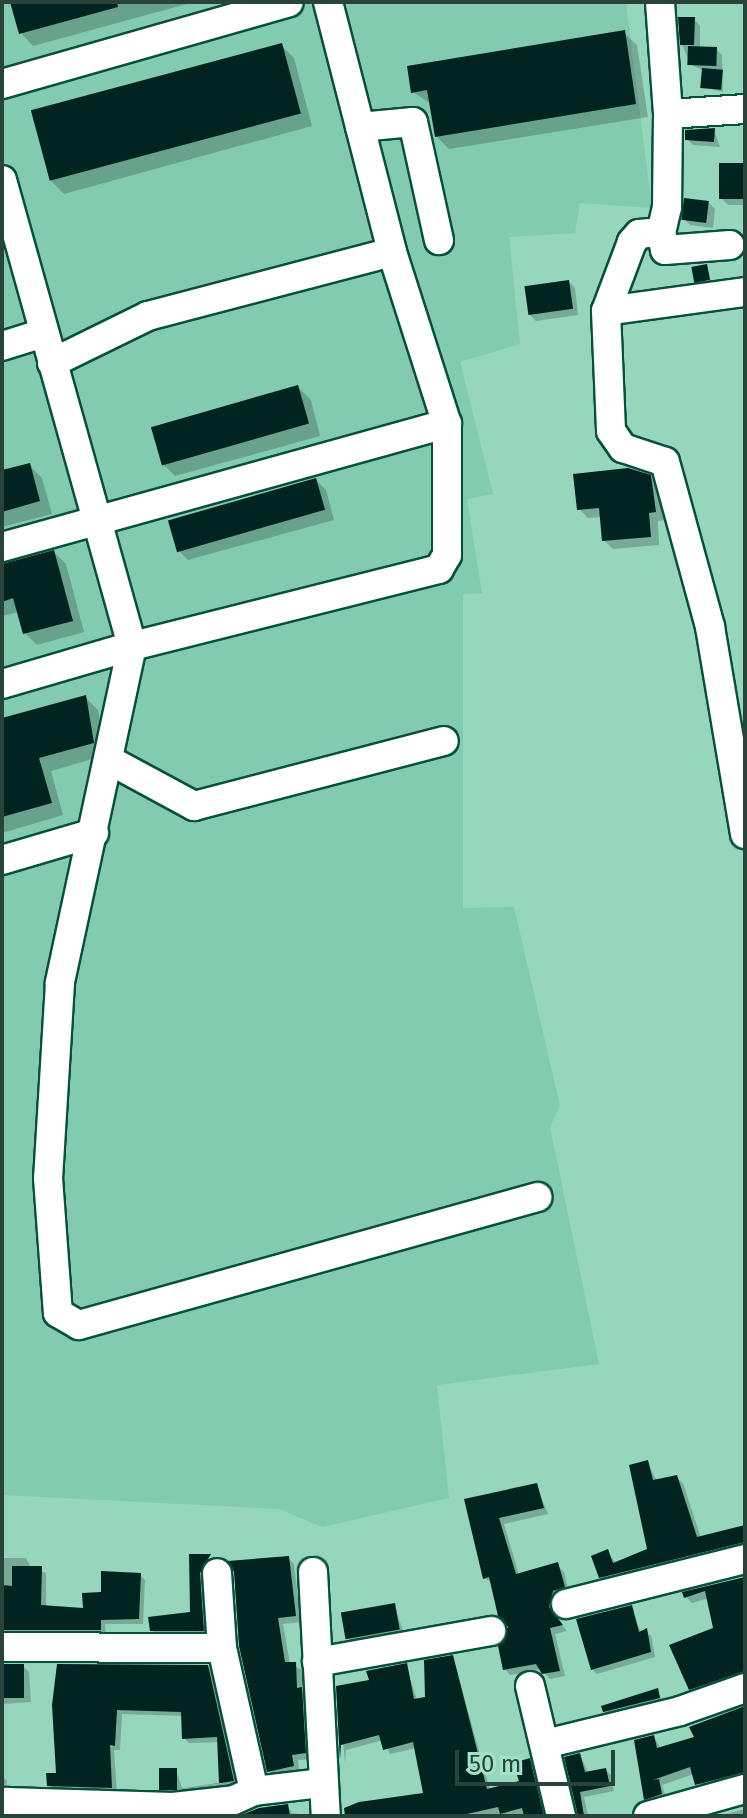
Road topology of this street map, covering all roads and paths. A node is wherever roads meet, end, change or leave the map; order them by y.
1 (289, 2) edge
2 (328, 2) edge
3 (660, 2) edge
4 (2, 84) edge
5 (745, 109) edge
6 (668, 114) junction
7 (360, 127) junction
8 (2, 180) edge
9 (661, 232) junction
10 (439, 240) dead end
11 (730, 245) dead end
12 (392, 252) junction
13 (745, 292) edge
14 (606, 311) junction
15 (44, 333) junction
16 (2, 346) edge
17 (52, 363) junction
18 (447, 424) junction
19 (96, 521) junction
20 (2, 547) edge
21 (132, 646) junction
22 (2, 684) edge
23 (738, 739) edge
24 (444, 741) dead end
25 (109, 760) junction
26 (94, 833) junction
27 (745, 834) edge
28 (2, 860) edge
29 (537, 1197) dead end
30 (745, 1559) edge
31 (313, 1572) dead end
32 (217, 1573) dead end
33 (566, 1604) dead end
34 (491, 1631) dead end
35 (2, 1647) edge
36 (222, 1648) junction
37 (317, 1662) junction
38 (530, 1686) dead end
39 (745, 1688) edge
40 (545, 1744) junction
41 (322, 1783) junction
42 (745, 1789) edge
43 (254, 1791) junction
44 (2, 1816) edge
45 (326, 1816) edge
46 (561, 1816) edge
47 (648, 1816) edge

1 - 4 street
2 - 7 street
3 - 6 street
5 - 6 street
6 - 9 street
7 - 10 street
7 - 12 street
8 - 15 street
9 - 11 street
9 - 14 street
12 - 17 street
12 - 18 street
13 - 14 street
14 - 23 street
15 - 16 street
15 - 17 street
17 - 19 street
18 - 19 street
18 - 21 street
19 - 20 street
19 - 21 street
21 - 22 street
21 - 25 street
23 - 27 street
24 - 25 street
25 - 26 street
26 - 28 street
26 - 29 street
30 - 33 street
31 - 37 street
32 - 36 street
34 - 37 street
35 - 36 street
36 - 43 street
37 - 41 street
38 - 40 street
39 - 40 street
40 - 46 street
41 - 43 street
41 - 45 street
42 - 47 street
43 - 44 street

